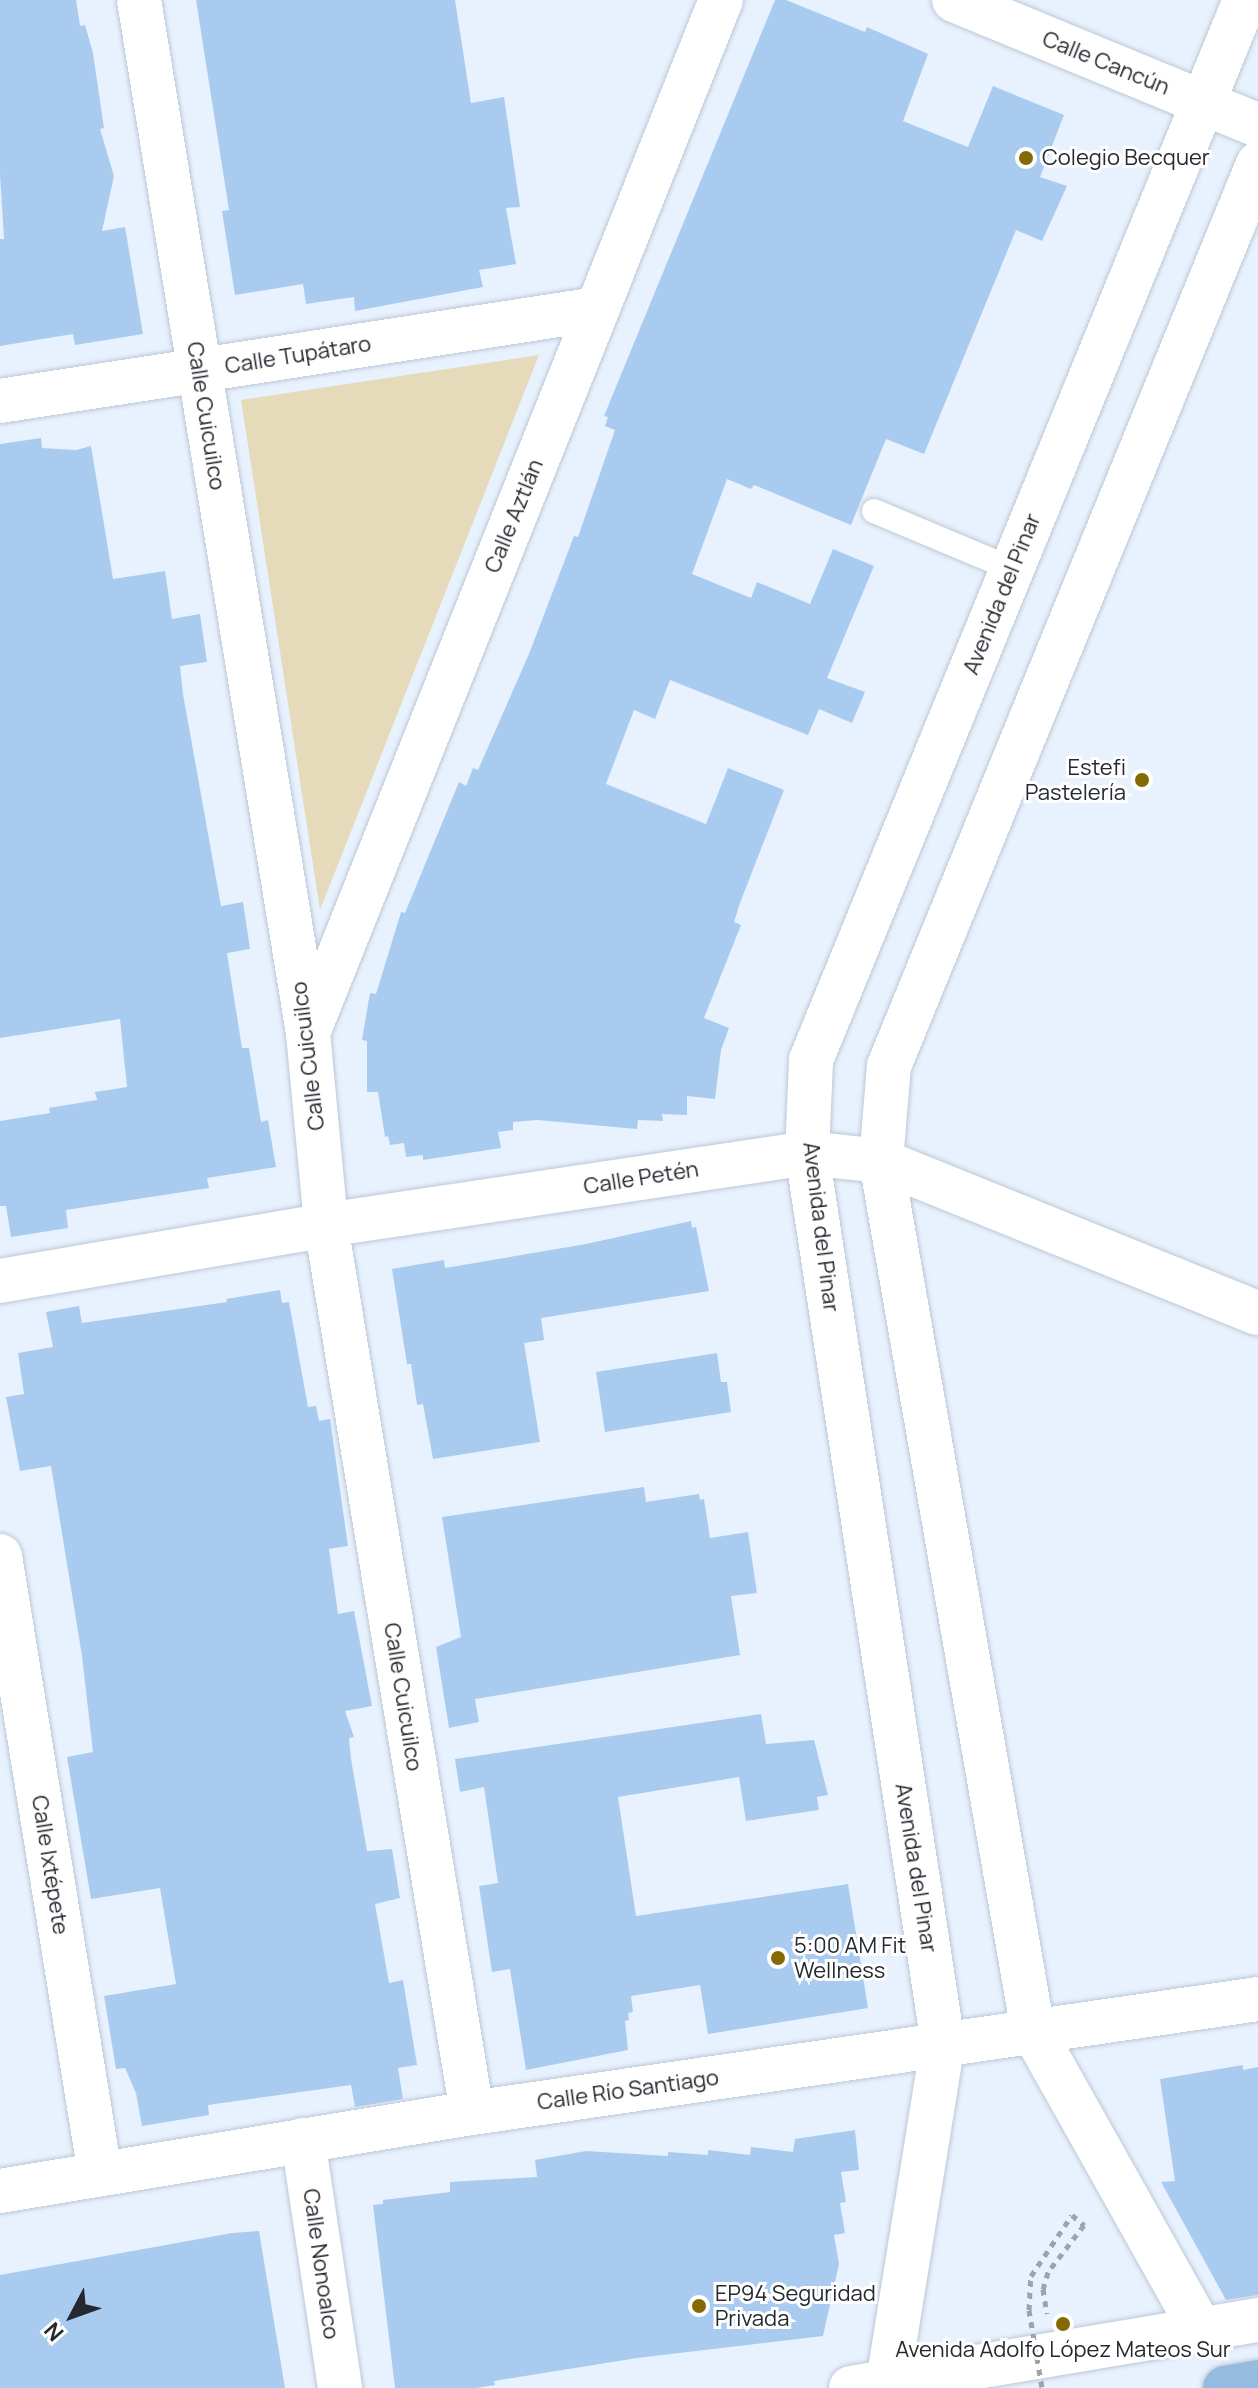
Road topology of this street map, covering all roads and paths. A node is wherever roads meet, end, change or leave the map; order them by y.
1 (139, 0) edge
2 (721, 0) edge
3 (954, 0) edge
4 (1245, 0) edge
5 (1204, 103) junction
6 (1258, 125) edge
7 (1258, 164) edge
8 (597, 309) junction
9 (199, 371) junction
10 (0, 401) edge
11 (874, 511) dead end
12 (1012, 569) junction
13 (308, 1033) junction
14 (807, 1153) junction
15 (881, 1161) junction
16 (326, 1225) junction
17 (0, 1281) edge
18 (1258, 1313) edge
19 (0, 1556) edge
20 (1258, 1999) edge
21 (1033, 2031) junction
22 (943, 2044) junction
23 (472, 2113) junction
24 (303, 2140) junction
25 (100, 2174) junction
26 (0, 2191) edge
27 (1258, 2320) edge
28 (1201, 2330) junction
29 (1049, 2371) edge
30 (1258, 2382) edge
31 (870, 2385) edge
32 (340, 2388) edge
33 (1225, 2388) edge

1 - 9 street, Calle Cuicuilco
2 - 8 street, Calle Aztlán
3 - 5 street, Calle Cancún
4 - 5 street, Avenida del Pinar
5 - 6 street, Calle Cancún
5 - 12 street, Avenida del Pinar
7 - 15 street
8 - 9 street, Calle Tupátaro
8 - 13 street, Calle Aztlán
9 - 10 street, Calle Tupátaro
9 - 13 street, Calle Cuicuilco
11 - 12 lane
12 - 14 street, Avenida del Pinar
13 - 16 street, Calle Cuicuilco
14 - 15 street, Calle Petén
14 - 16 street, Calle Petén
14 - 22 street, Avenida del Pinar
15 - 18 street, Calle Petén
15 - 21 street
16 - 17 street, Calle Petén
16 - 23 street, Calle Cuicuilco
19 - 25 street, Calle Ixtépete
20 - 21 street, Calle Río Santiago
21 - 22 street, Calle Río Santiago
21 - 28 street
22 - 23 street, Calle Río Santiago
22 - 31 street, Avenida del Pinar
23 - 24 street, Calle Río Santiago
24 - 25 street, Calle Río Santiago
24 - 32 street, Calle Nonoalco
25 - 26 street, Calle Río Santiago
27 - 28 street
28 - 29 street
29 - 29 path, bridge
29 - 31 street
30 - 33 main road

